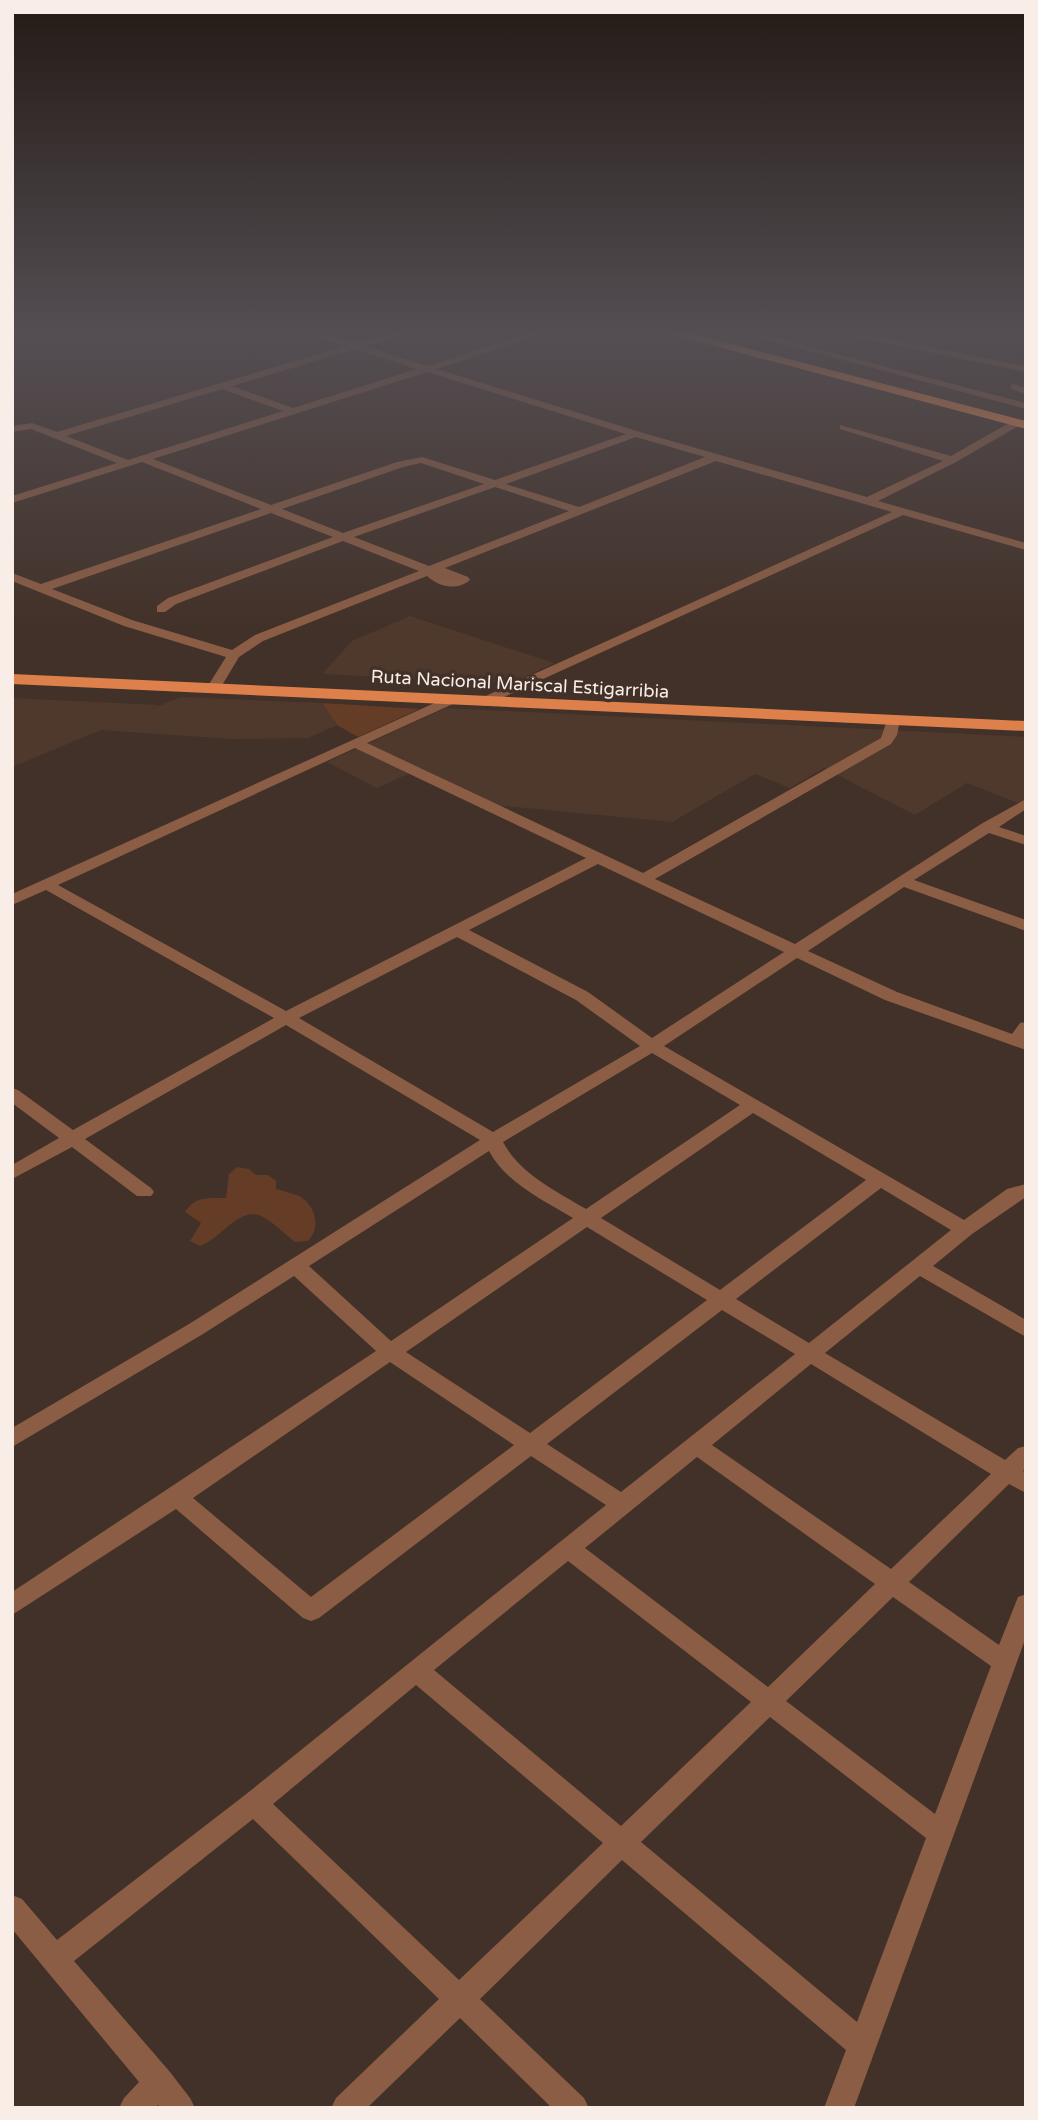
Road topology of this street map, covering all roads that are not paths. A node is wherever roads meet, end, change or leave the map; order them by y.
1 (43, 430) edge
2 (75, 430) edge
3 (237, 430) edge
4 (623, 430) edge
5 (854, 430) edge
6 (1006, 430) edge
7 (636, 434) junction
8 (58, 435) junction
9 (716, 457) junction
10 (143, 459) junction
11 (953, 460) junction
12 (128, 464) junction
13 (494, 484) junction
14 (14, 498) edge
15 (868, 501) junction
16 (271, 510) junction
17 (579, 511) junction
18 (903, 511) junction
19 (343, 539) junction
20 (1026, 547) edge
21 (431, 569) junction
22 (12, 577) edge
23 (40, 590) junction
24 (128, 623) junction
25 (234, 654) junction
26 (12, 680) edge
27 (213, 689) junction
28 (450, 700) junction
29 (484, 702) junction
30 (893, 720) junction
31 (1026, 726) edge
32 (356, 744) junction
33 (1026, 803) edge
34 (986, 827) junction
35 (1026, 841) edge
36 (598, 858) junction
37 (643, 879) junction
38 (902, 881) junction
39 (46, 884) junction
40 (12, 900) edge
41 (1026, 926) edge
42 (457, 930) junction
43 (795, 951) junction
44 (286, 1018) junction
45 (1026, 1027) edge
46 (1020, 1043) edge
47 (652, 1046) junction
48 (12, 1094) edge
49 (753, 1105) junction
50 (75, 1139) junction
51 (493, 1140) junction
52 (12, 1173) edge
53 (880, 1179) junction
54 (1026, 1190) edge
55 (144, 1192) dead end
56 (587, 1218) junction
57 (965, 1229) junction
58 (296, 1266) junction
59 (918, 1266) junction
60 (721, 1300) junction
61 (1026, 1330) edge
62 (390, 1352) junction
63 (809, 1354) junction
64 (12, 1438) edge
65 (532, 1442) junction
66 (696, 1445) junction
67 (1026, 1454) edge
68 (1015, 1478) edge
69 (177, 1497) junction
70 (622, 1504) junction
71 (568, 1548) junction
72 (891, 1582) junction
73 (1026, 1604) edge
74 (12, 1605) edge
75 (1003, 1661) junction
76 (416, 1671) junction
77 (768, 1701) junction
78 (254, 1803) junction
79 (940, 1833) junction
80 (621, 1843) junction
81 (12, 1908) edge
82 (55, 1959) junction
83 (459, 1999) junction
84 (862, 2045) junction
85 (160, 2082) junction
86 (134, 2108) edge
87 (180, 2108) edge
88 (346, 2108) edge
89 (574, 2108) edge
90 (839, 2108) edge

1 - 8 street
2 - 8 street
3 - 10 street
4 - 7 street
5 - 11 street
6 - 11 street
7 - 9 street
7 - 13 street
8 - 12 street
9 - 15 street
9 - 17 street
10 - 12 street
10 - 16 street
11 - 15 street
12 - 14 street
13 - 16 street
13 - 17 street
13 - 19 street
15 - 18 street
16 - 19 street
16 - 23 street
17 - 21 street
18 - 20 street
18 - 29 street
19 - 21 street
19 - 24 street
21 - 25 street
22 - 23 street
23 - 24 street
24 - 25 street
25 - 27 street
26 - 27 main road, Ruta Nacional Mariscal Estigarribia
27 - 28 main road, Ruta Nacional Mariscal Estigarribia
28 - 29 main road, Ruta Nacional Mariscal Estigarribia
28 - 32 street
29 - 30 main road, Ruta Nacional Mariscal Estigarribia
30 - 31 main road, Ruta Nacional Mariscal Estigarribia
30 - 37 street
32 - 36 street
32 - 39 street
33 - 34 street
34 - 35 street
34 - 38 street
36 - 37 street
36 - 42 street
37 - 43 street
38 - 41 street
38 - 43 street
39 - 40 street
39 - 44 street
42 - 44 street
42 - 47 street
43 - 46 street
43 - 47 street
44 - 50 street
44 - 51 street
45 - 46 street
47 - 49 street
47 - 51 street
48 - 50 street
49 - 53 street
49 - 56 street
50 - 52 street
50 - 55 street
51 - 56 street
51 - 58 street
53 - 57 street
53 - 60 street
54 - 57 street
56 - 60 street
56 - 62 street
57 - 59 street
58 - 62 street
58 - 64 street
59 - 61 street
59 - 63 street
60 - 63 street
60 - 65 street
62 - 65 street
62 - 69 street
63 - 66 street
63 - 68 street
65 - 69 street
65 - 70 street
66 - 70 street
66 - 72 street
67 - 68 street
68 - 72 street
69 - 74 street
70 - 71 street
71 - 76 street
71 - 77 street
72 - 75 street
72 - 77 street
73 - 75 street
75 - 79 street
76 - 78 street
76 - 80 street
77 - 79 street
77 - 80 street
78 - 82 street
78 - 83 street
79 - 84 street
80 - 83 street
80 - 84 street
81 - 82 street
82 - 85 street
83 - 88 street
83 - 89 street
84 - 90 street
85 - 86 street
85 - 87 street

